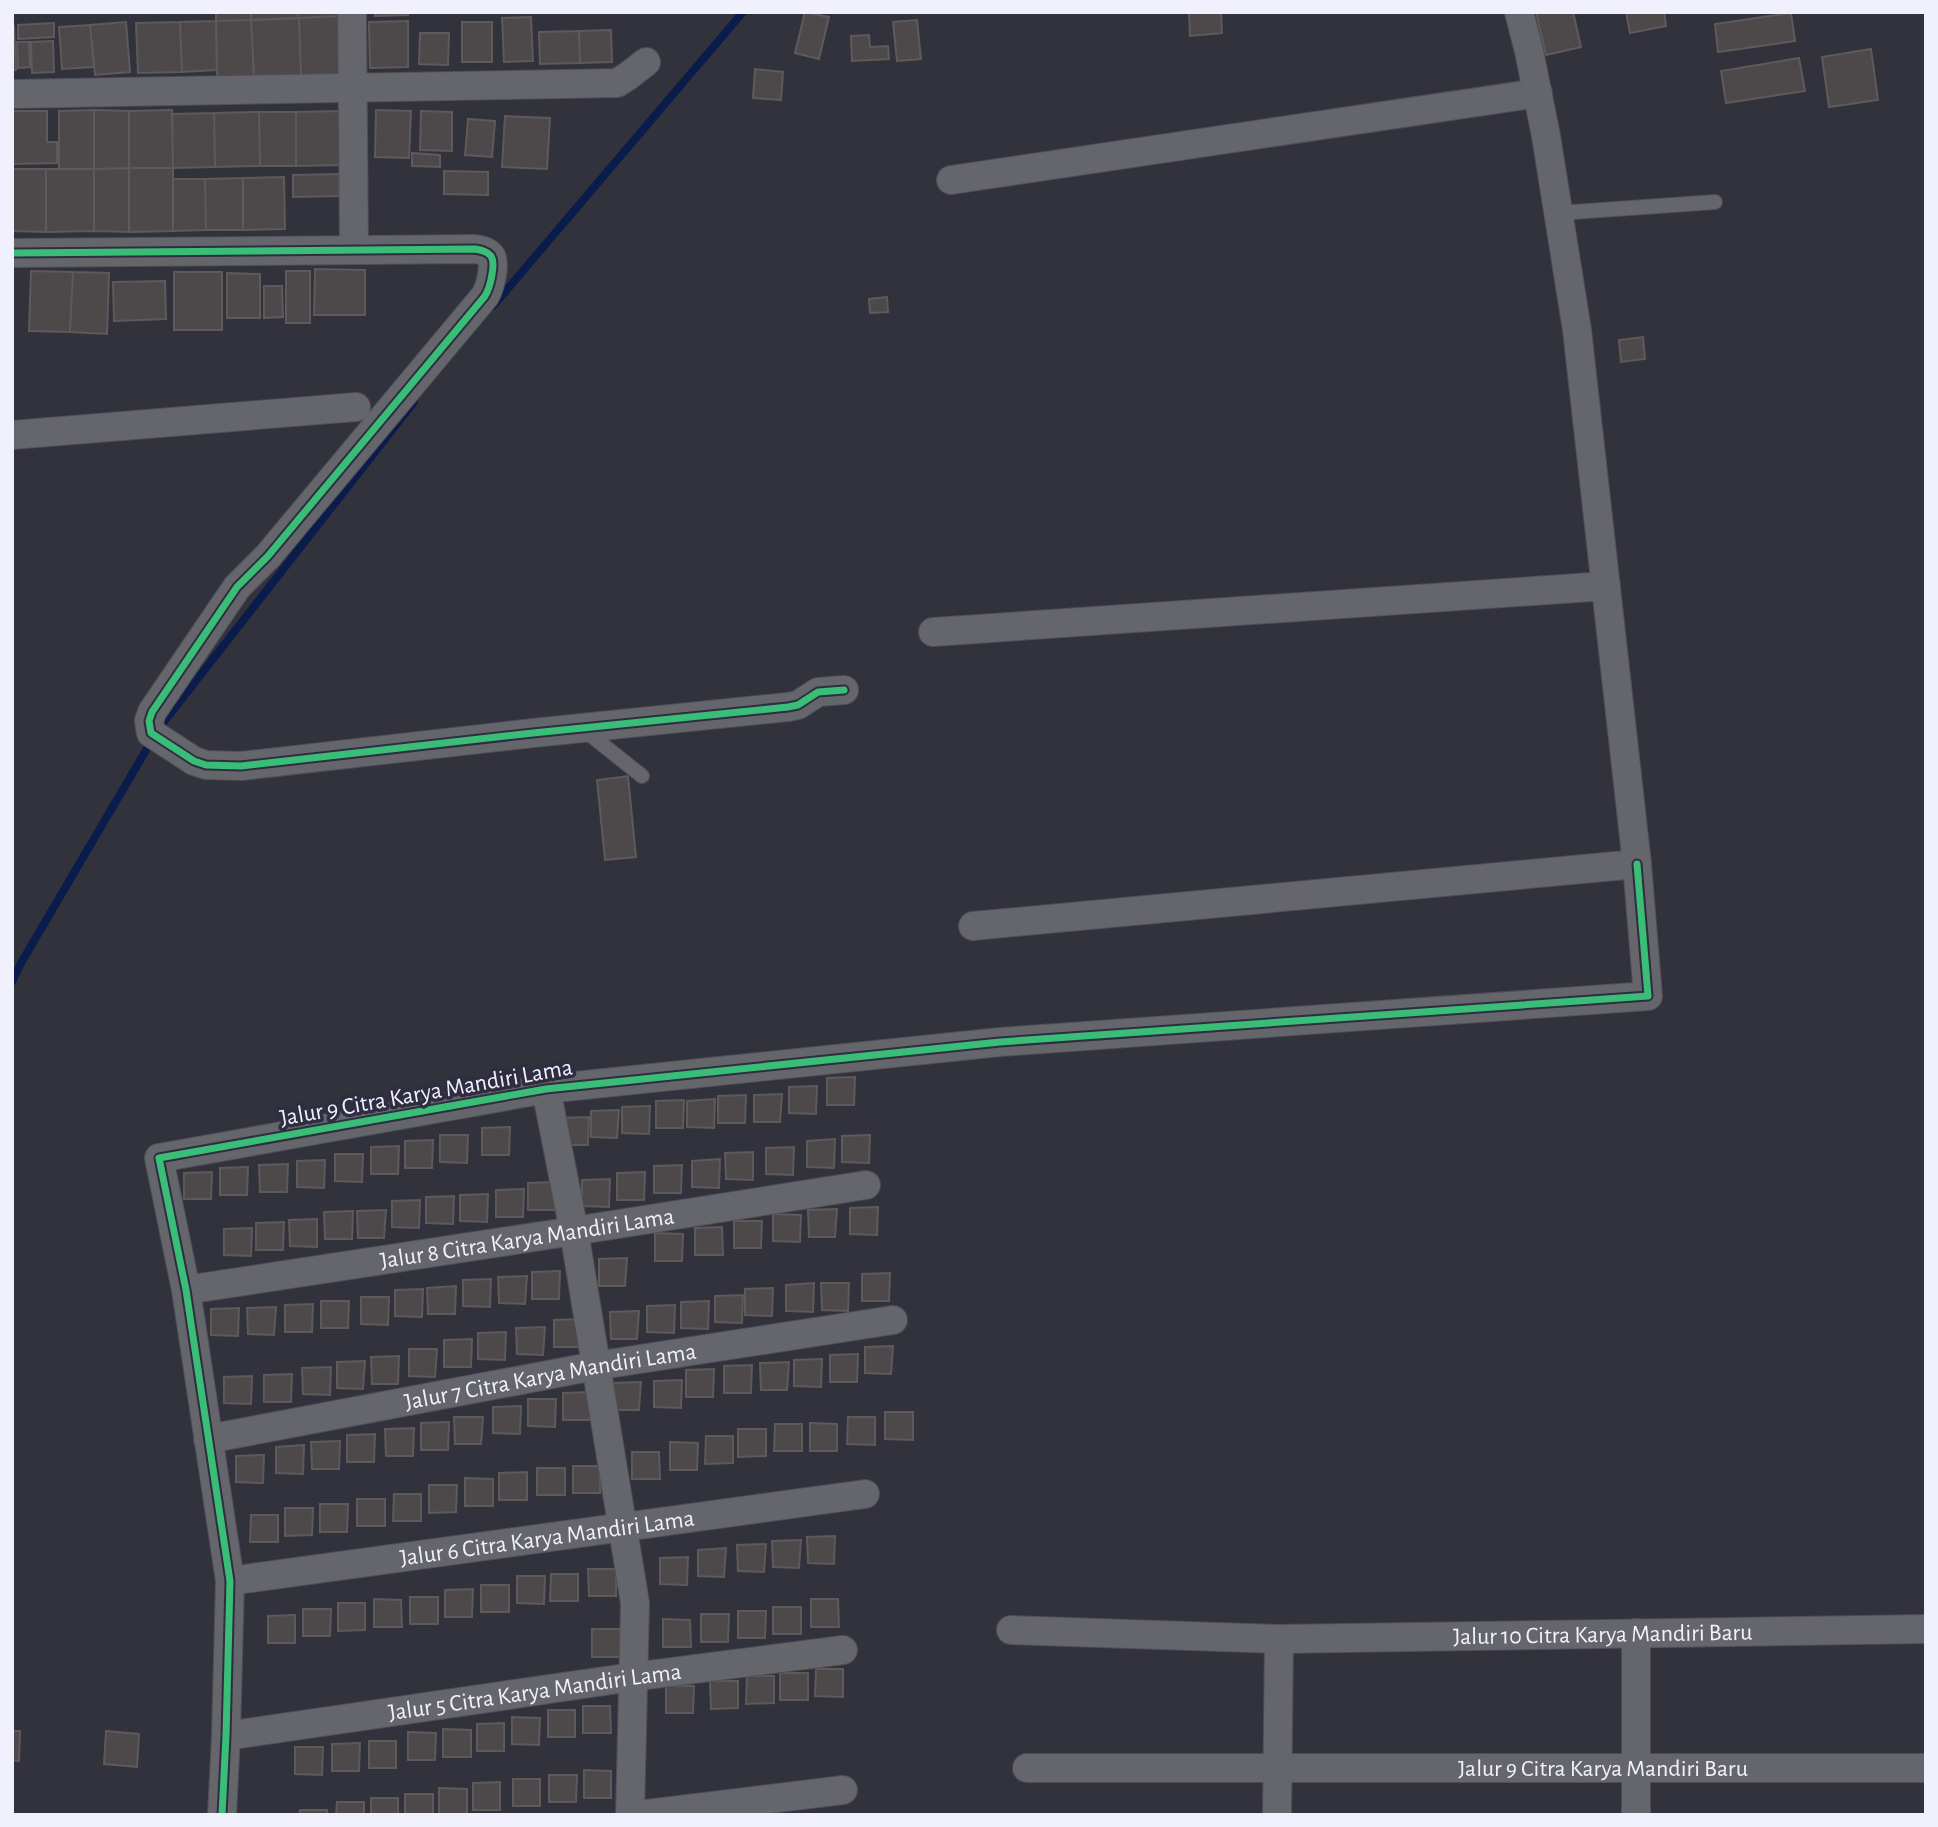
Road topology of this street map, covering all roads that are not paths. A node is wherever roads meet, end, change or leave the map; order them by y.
1 (352, 12) edge
2 (1519, 12) edge
3 (646, 62) dead end
4 (353, 88) junction
5 (1538, 93) junction
6 (12, 94) edge
7 (951, 180) dead end
8 (1715, 202) dead end
9 (1559, 213) junction
10 (354, 249) junction
11 (12, 253) edge
12 (356, 407) dead end
13 (12, 435) edge
14 (1606, 586) junction
15 (933, 632) dead end
16 (844, 690) dead end
17 (582, 728) junction
18 (642, 776) dead end
19 (1637, 864) junction
20 (973, 926) dead end
21 (546, 1088) junction
22 (866, 1185) dead end
23 (574, 1231) junction
24 (186, 1290) junction
25 (893, 1320) dead end
26 (595, 1366) junction
27 (208, 1439) junction
28 (865, 1494) dead end
29 (623, 1526) junction
30 (230, 1581) junction
31 (1926, 1629) edge
32 (1011, 1630) dead end
33 (1636, 1633) junction
34 (1279, 1639) junction
35 (843, 1650) dead end
36 (632, 1677) junction
37 (226, 1736) junction
38 (1027, 1768) dead end
39 (1278, 1768) junction
40 (1636, 1768) junction
41 (1926, 1768) edge
42 (843, 1790) dead end
43 (222, 1815) edge
44 (631, 1815) edge
45 (639, 1815) edge
46 (1278, 1815) edge
47 (1636, 1815) edge

1 - 4 street
2 - 5 street
3 - 4 street
4 - 6 street
4 - 10 street
5 - 7 street
5 - 9 street
8 - 9 lane
9 - 14 street
10 - 11 street
10 - 17 street
12 - 13 street
14 - 15 street
14 - 19 street
16 - 17 street
17 - 18 lane
19 - 20 street
19 - 21 street, Jalur 9 Citra Karya Mandiri Lama
21 - 23 street
21 - 24 street, Jalur 9 Citra Karya Mandiri Lama
22 - 23 street, Jalur 8 Citra Karya Mandiri Lama
23 - 24 street, Jalur 8 Citra Karya Mandiri Lama
23 - 26 street
24 - 27 street
25 - 26 street, Jalur 7 Citra Karya Mandiri Lama
26 - 27 street, Jalur 7 Citra Karya Mandiri Lama
26 - 29 street
27 - 30 street
28 - 29 street, Jalur 6 Citra Karya Mandiri Lama
29 - 30 street, Jalur 6 Citra Karya Mandiri Lama
29 - 36 street
30 - 37 street
31 - 33 street, Jalur 10 Citra Karya Mandiri Baru
32 - 34 street, Jalur 10 Citra Karya Mandiri Baru
33 - 34 street, Jalur 10 Citra Karya Mandiri Baru
33 - 40 street
34 - 39 street
35 - 36 street, Jalur 5 Citra Karya Mandiri Lama
36 - 37 street, Jalur 5 Citra Karya Mandiri Lama
36 - 44 street
37 - 43 street
38 - 39 street, Jalur 9 Citra Karya Mandiri Baru
39 - 40 street, Jalur 9 Citra Karya Mandiri Baru
39 - 46 street
40 - 41 street, Jalur 9 Citra Karya Mandiri Baru
40 - 47 street
42 - 45 street

